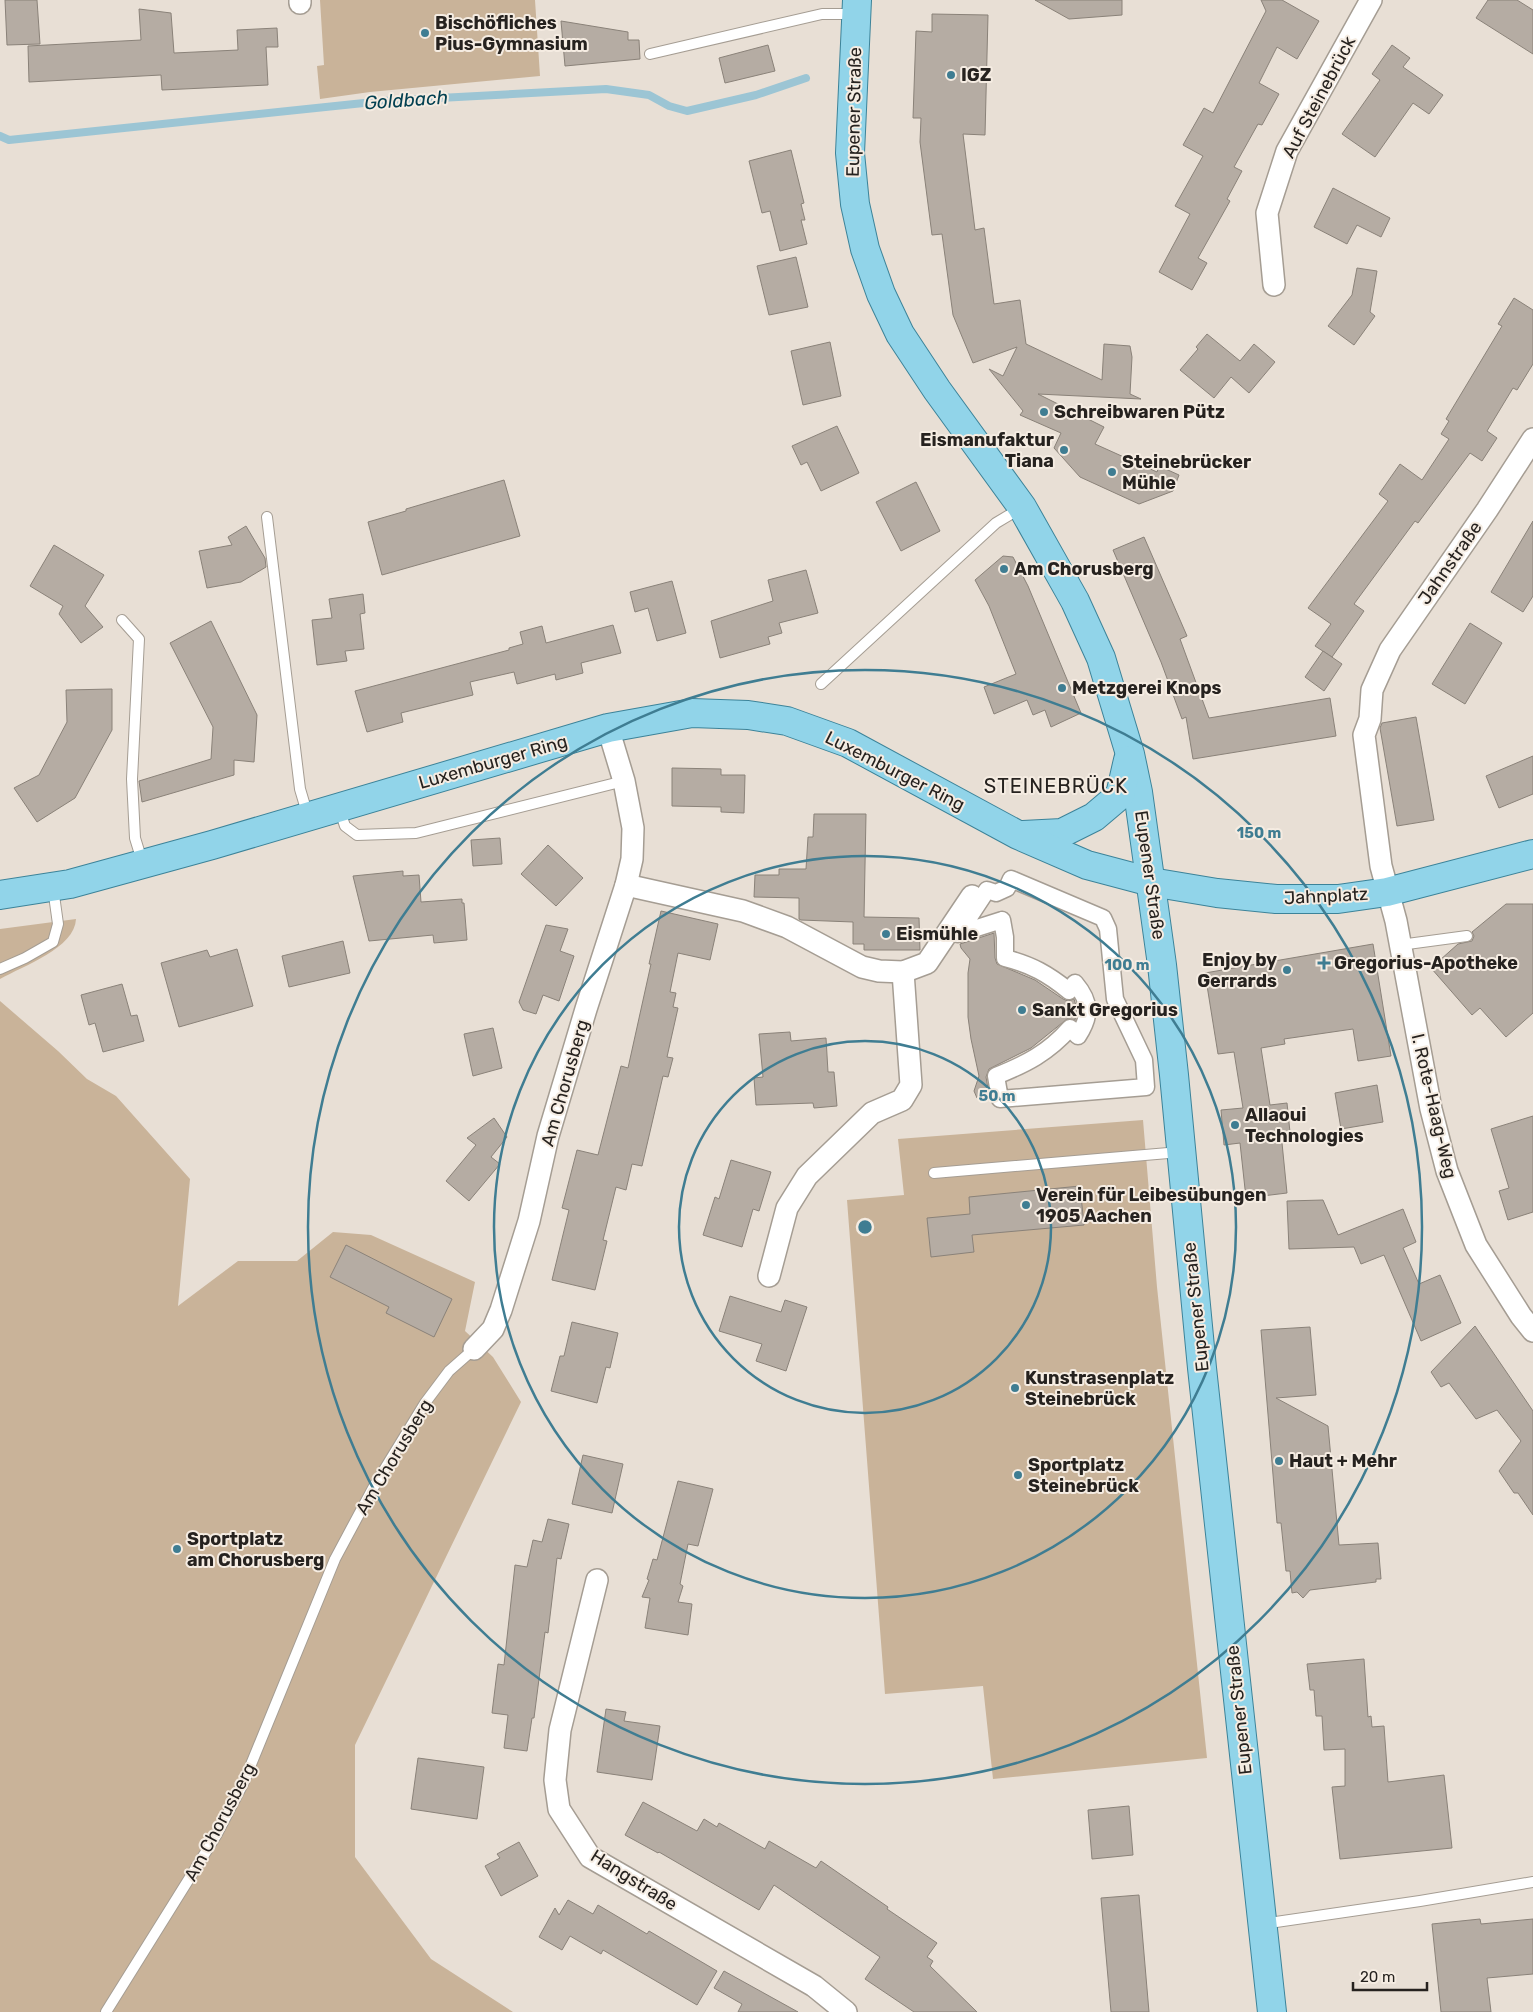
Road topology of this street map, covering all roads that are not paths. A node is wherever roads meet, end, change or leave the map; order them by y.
1 (1371, 0) edge
2 (856, 7) edge
3 (650, 54) dead end
4 (1274, 285) dead end
5 (1533, 439) edge
6 (1022, 507) junction
7 (267, 517) dead end
8 (122, 620) dead end
9 (821, 684) dead end
10 (1372, 690) joint
11 (608, 728) junction
12 (1130, 754) junction
13 (624, 781) junction
14 (339, 807) junction
15 (308, 816) junction
16 (1018, 836) junction
17 (1533, 854) edge
18 (143, 865) junction
19 (1151, 882) junction
20 (626, 885) junction
21 (53, 887) junction
22 (1387, 892) junction
23 (0, 895) edge
24 (972, 896) dead end
25 (1050, 896) joint
26 (1468, 936) dead end
27 (1400, 945) junction
28 (0, 969) edge
29 (903, 972) junction
30 (1181, 1152) junction
31 (934, 1173) dead end
32 (768, 1276) dead end
33 (1529, 1319) edge
34 (474, 1348) joint
35 (597, 1580) dead end
36 (1533, 1882) edge
37 (1262, 1924) junction
38 (106, 2012) edge
39 (846, 2012) edge
40 (1272, 2012) edge

1 - 4 street, Auf Steinebrück
2 - 3 lane
2 - 6 main road, Eupener Straße
5 - 10 street, Jahnstraße
6 - 9 lane
6 - 12 main road, Eupener Straße
7 - 15 lane
8 - 18 lane
10 - 22 street, Jahnplatz
11 - 13 street, Am Chorusberg
11 - 14 main road, Luxemburger Ring
11 - 16 main road, Luxemburger Ring
12 - 16 main road
12 - 19 main road, Eupener Straße
13 - 14 lane
13 - 20 street, Am Chorusberg
14 - 15 main road, Luxemburger Ring
15 - 18 main road, Luxemburger Ring
16 - 19 main road, Luxemburger Ring
17 - 22 main road
18 - 21 main road, Luxemburger Ring
19 - 22 main road, Jahnplatz
19 - 30 main road, Eupener Straße
20 - 29 street
20 - 34 street, Am Chorusberg
21 - 23 main road, Luxemburger Ring
21 - 28 lane
22 - 27 street, I. Rote-Haag-Weg
24 - 29 street
25 - 25 street
26 - 27 lane
27 - 33 street, I. Rote-Haag-Weg
29 - 32 street
30 - 31 lane
30 - 37 main road, Eupener Straße
34 - 38 lane, Am Chorusberg
35 - 39 street, Hangstraße
36 - 37 lane
37 - 40 main road, Eupener Straße

